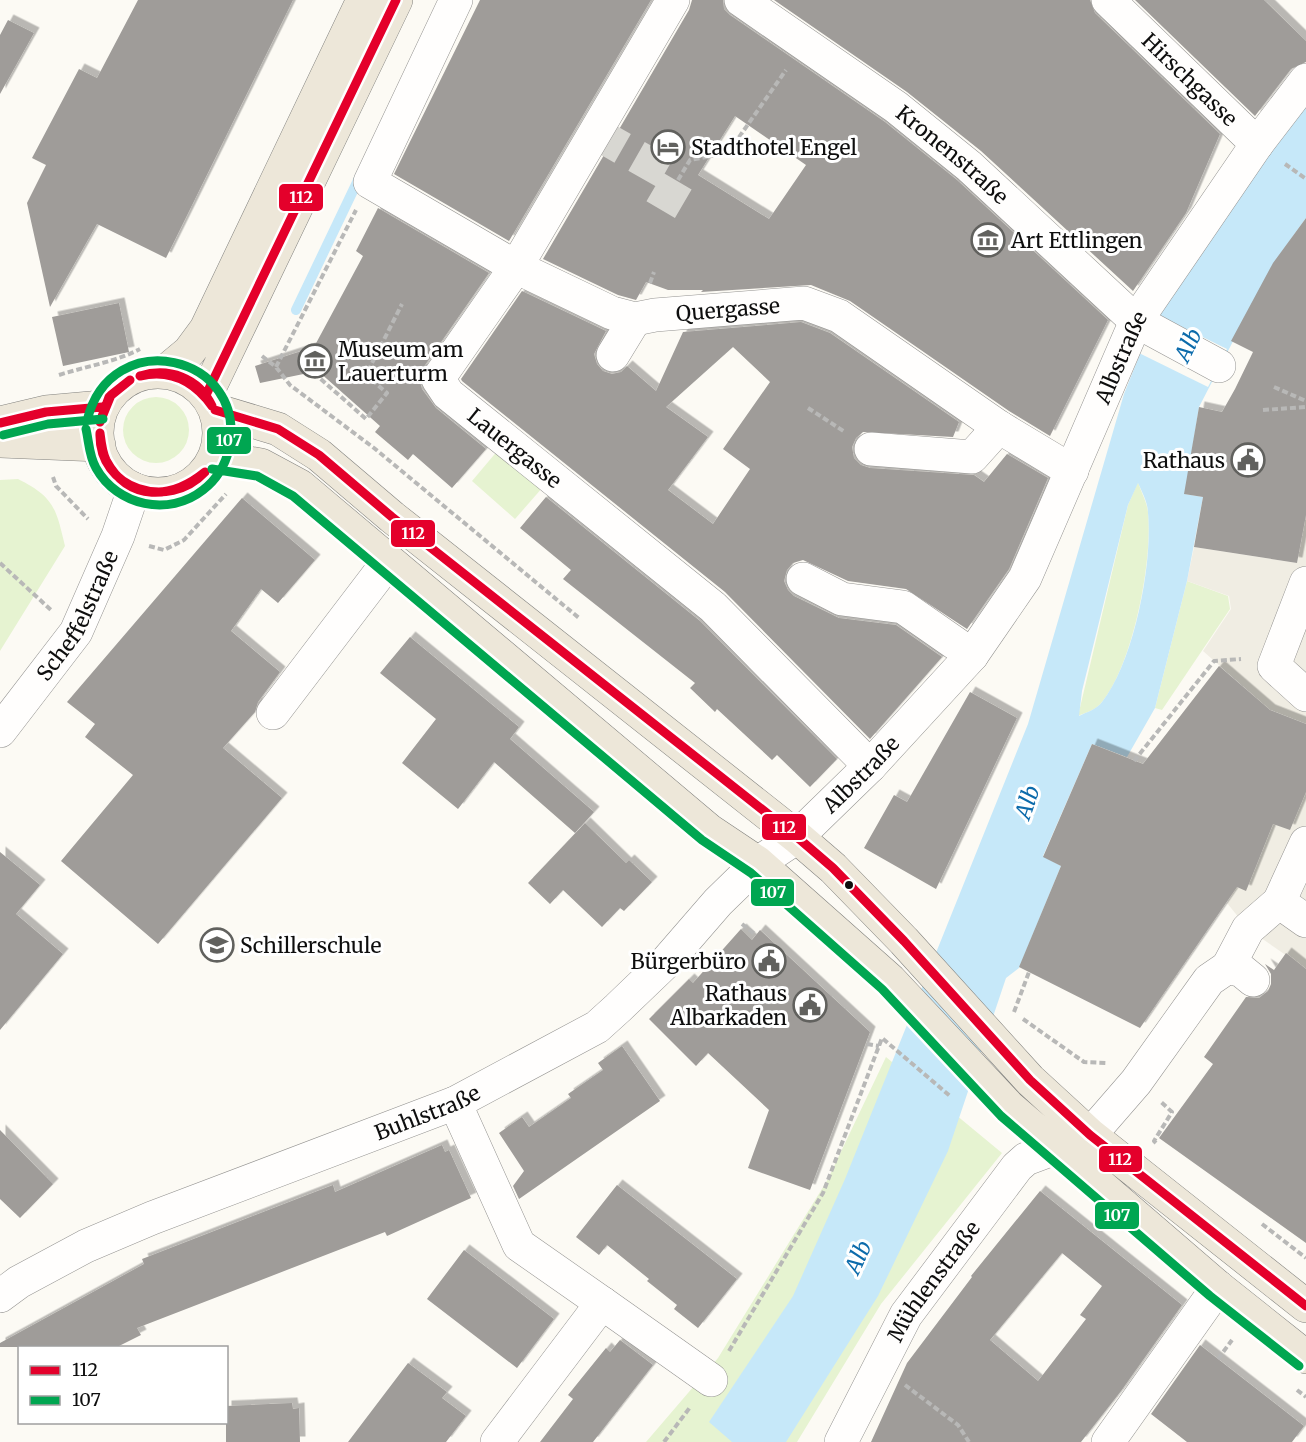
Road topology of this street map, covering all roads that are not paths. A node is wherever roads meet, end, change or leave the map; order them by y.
1 (363, 0) edge
2 (396, 0) edge
3 (456, 0) edge
4 (673, 0) edge
5 (741, 0) edge
6 (1121, 5) edge
7 (1306, 80) edge
8 (1268, 151) junction
9 (516, 267) junction
10 (635, 320) junction
11 (1143, 326) junction
12 (613, 355) dead end
13 (1219, 366) dead end
14 (165, 372) junction
15 (210, 402) junction
16 (102, 406) junction
17 (0, 423) edge
18 (999, 427) junction
19 (0, 441) edge
20 (99, 445) junction
21 (871, 449) road end
22 (214, 457) junction
23 (1072, 471) junction
24 (134, 489) junction
25 (388, 562) junction
26 (803, 579) dead end
27 (1306, 583) edge
28 (972, 655) junction
29 (1306, 695) edge
30 (273, 713) dead end
31 (0, 731) edge
32 (870, 766) junction
33 (797, 837) junction
34 (1306, 843) edge
35 (758, 863) junction
36 (1279, 902) junction
37 (1306, 921) edge
38 (455, 1103) junction
39 (1090, 1135) junction
40 (1056, 1147) junction
41 (1218, 1287) junction
42 (0, 1296) edge
43 (602, 1303) junction
44 (1306, 1306) edge
45 (1306, 1357) edge
46 (711, 1380) road end
47 (497, 1442) edge
48 (841, 1442) edge
49 (1108, 1442) edge

1 - 14 main road
2 - 15 main road
3 - 9 street, Quergasse
4 - 9 street, Lauergasse
5 - 11 street, Kronenstraße
6 - 8 street, Hirschgasse
7 - 8 street, Albstraße
8 - 11 street, Albstraße
9 - 10 street, Quergasse
9 - 32 street, Lauergasse
10 - 12 street
10 - 18 street, Quergasse
11 - 13 street, Kronenstraße
11 - 23 street, Albstraße
14 - 15 main road
14 - 16 main road
15 - 22 main road
15 - 33 main road
16 - 17 main road
16 - 20 main road
18 - 21 street
18 - 23 street, Quergasse
19 - 20 main road
20 - 24 main road
22 - 24 main road
22 - 25 main road
23 - 28 street, Albstraße
24 - 31 street, Scheffelstraße
25 - 30 street
25 - 35 main road
26 - 28 street
27 - 29 street
28 - 32 street, Albstraße
32 - 33 street, Albstraße
33 - 35 street, Buhlstraße
33 - 39 main road
34 - 36 street
35 - 38 street, Buhlstraße
35 - 40 main road
36 - 37 street
36 - 39 street
38 - 42 street, Buhlstraße
38 - 43 street
39 - 40 street, Mühlenstraße
39 - 44 main road
40 - 41 main road
40 - 48 street, Mühlenstraße
41 - 45 main road
41 - 49 street
43 - 46 street
43 - 47 street

